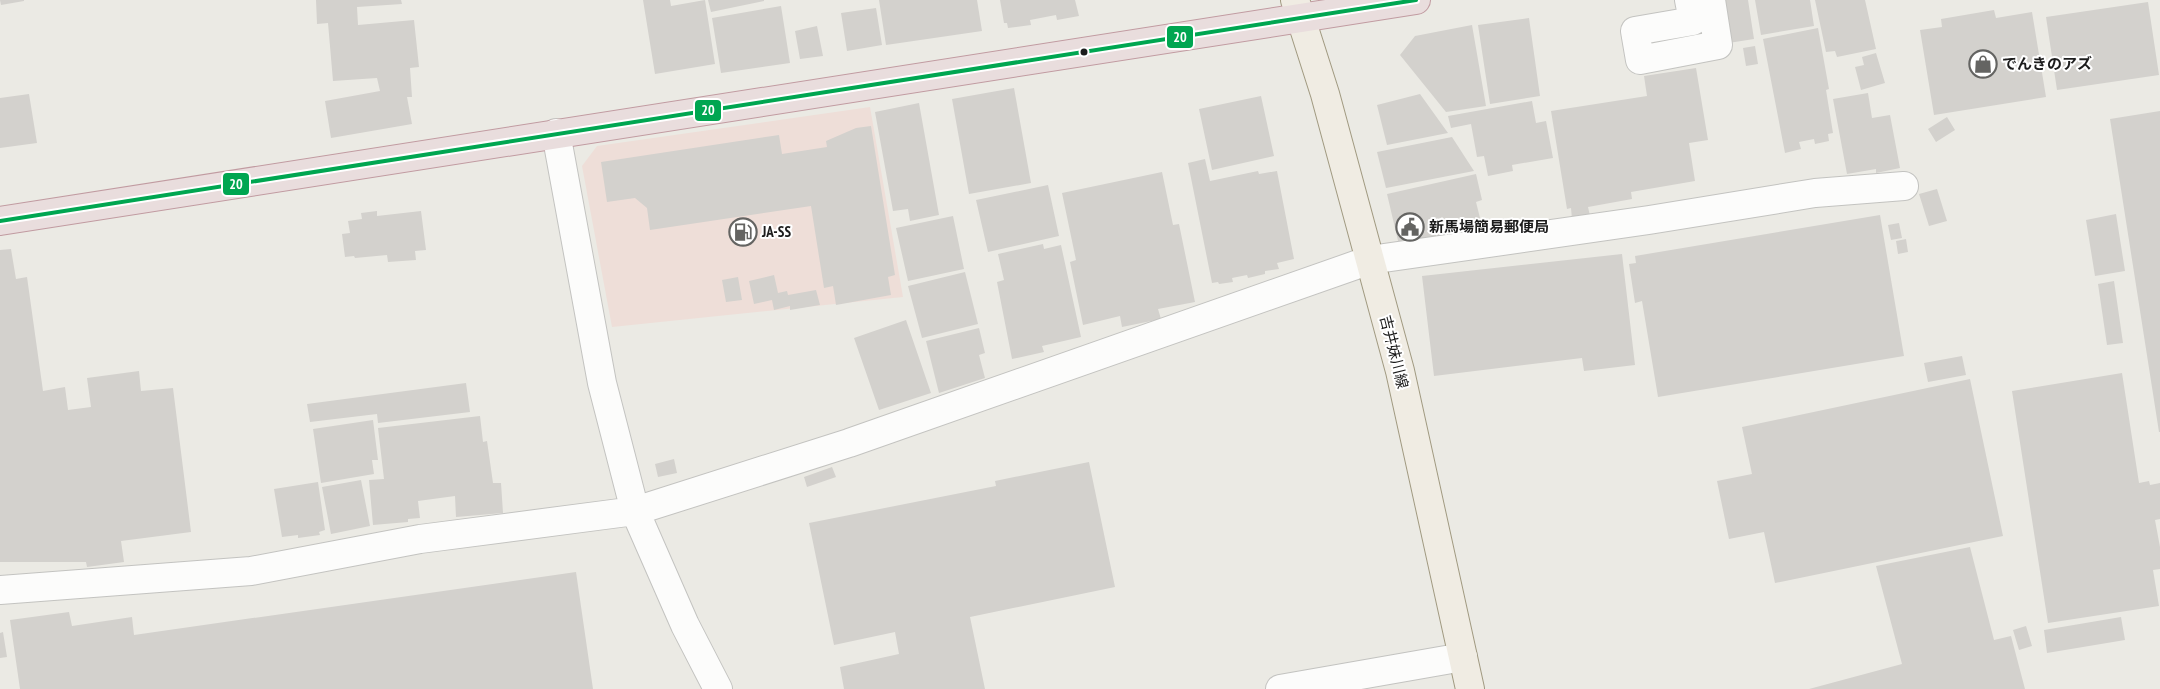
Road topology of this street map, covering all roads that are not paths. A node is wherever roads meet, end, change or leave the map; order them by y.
1 (1416, 0) edge
2 (1689, 0) edge
3 (1711, 0) edge
4 (1298, 9) edge
5 (556, 133) junction
6 (1904, 186) dead end
7 (0, 221) edge
8 (1370, 260) junction
9 (635, 511) junction
10 (0, 590) edge
11 (1463, 657) junction
12 (718, 689) edge
13 (1280, 689) edge
14 (1470, 689) edge

1 - 4 highway
2 - 3 street
4 - 5 highway
4 - 8 main road, 吉井妹川線
5 - 7 highway
5 - 9 street
6 - 8 street
8 - 9 street
8 - 11 main road, 吉井妹川線
9 - 10 street
9 - 12 street
11 - 13 street
11 - 14 main road, 吉井妹川線

